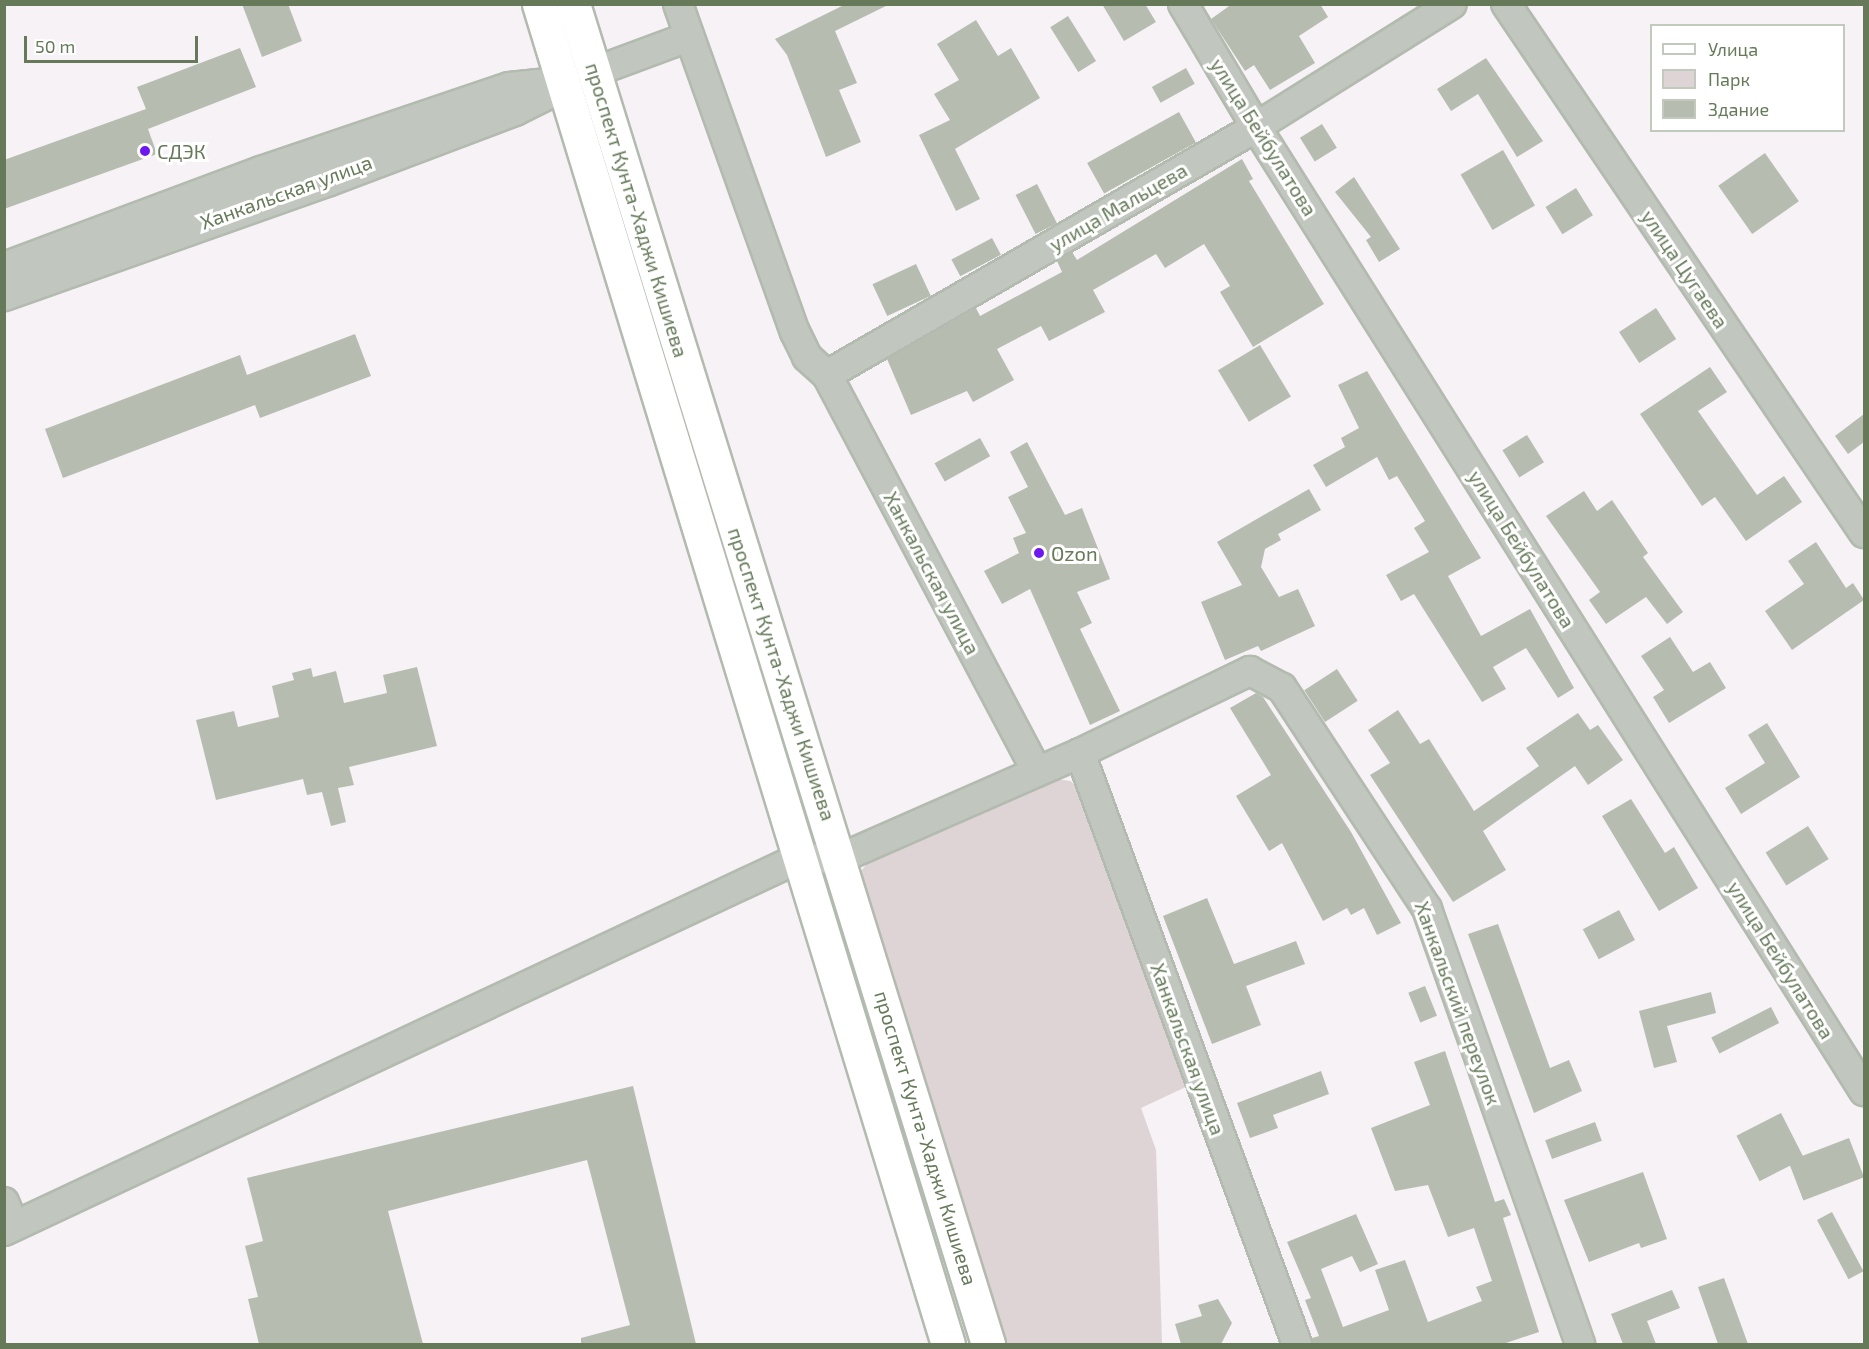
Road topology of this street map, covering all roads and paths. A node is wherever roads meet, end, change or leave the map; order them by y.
1 (539, 4) edge
2 (573, 4) edge
3 (678, 4) edge
4 (1183, 4) edge
5 (1452, 4) edge
6 (1506, 4) edge
7 (688, 37) junction
8 (594, 72) junction
9 (564, 83) junction
10 (1256, 128) junction
11 (4, 269) edge
12 (4, 293) edge
13 (826, 375) junction
14 (1864, 533) edge
15 (1080, 753) junction
16 (1037, 772) junction
17 (841, 858) junction
18 (797, 859) junction
19 (1864, 1091) edge
20 (8, 1219) edge
21 (948, 1344) edge
22 (988, 1344) edge
23 (1297, 1344) edge
24 (1580, 1344) edge

1 - 9 main road, проспект Кунта-Хаджи Кишиева
2 - 8 main road, проспект Кунта-Хаджи Кишиева
3 - 7 street
4 - 10 street, улица Бейбулатова
5 - 10 street, улица Мальцева
6 - 14 street, улица Цугаева
7 - 8 street
7 - 13 street
8 - 9 street, Ханкальская улица
8 - 17 main road, проспект Кунта-Хаджи Кишиева
9 - 11 street, Ханкальская улица
9 - 12 street, Ханкальская улица
9 - 18 main road, проспект Кунта-Хаджи Кишиева
10 - 13 street, улица Мальцева
10 - 19 street, улица Бейбулатова
13 - 16 street, Ханкальская улица
15 - 16 street
15 - 23 street, Ханкальская улица
15 - 24 street, Ханкальский переулок
16 - 17 street
17 - 18 street
17 - 22 main road, проспект Кунта-Хаджи Кишиева
18 - 20 street
18 - 21 main road, проспект Кунта-Хаджи Кишиева

